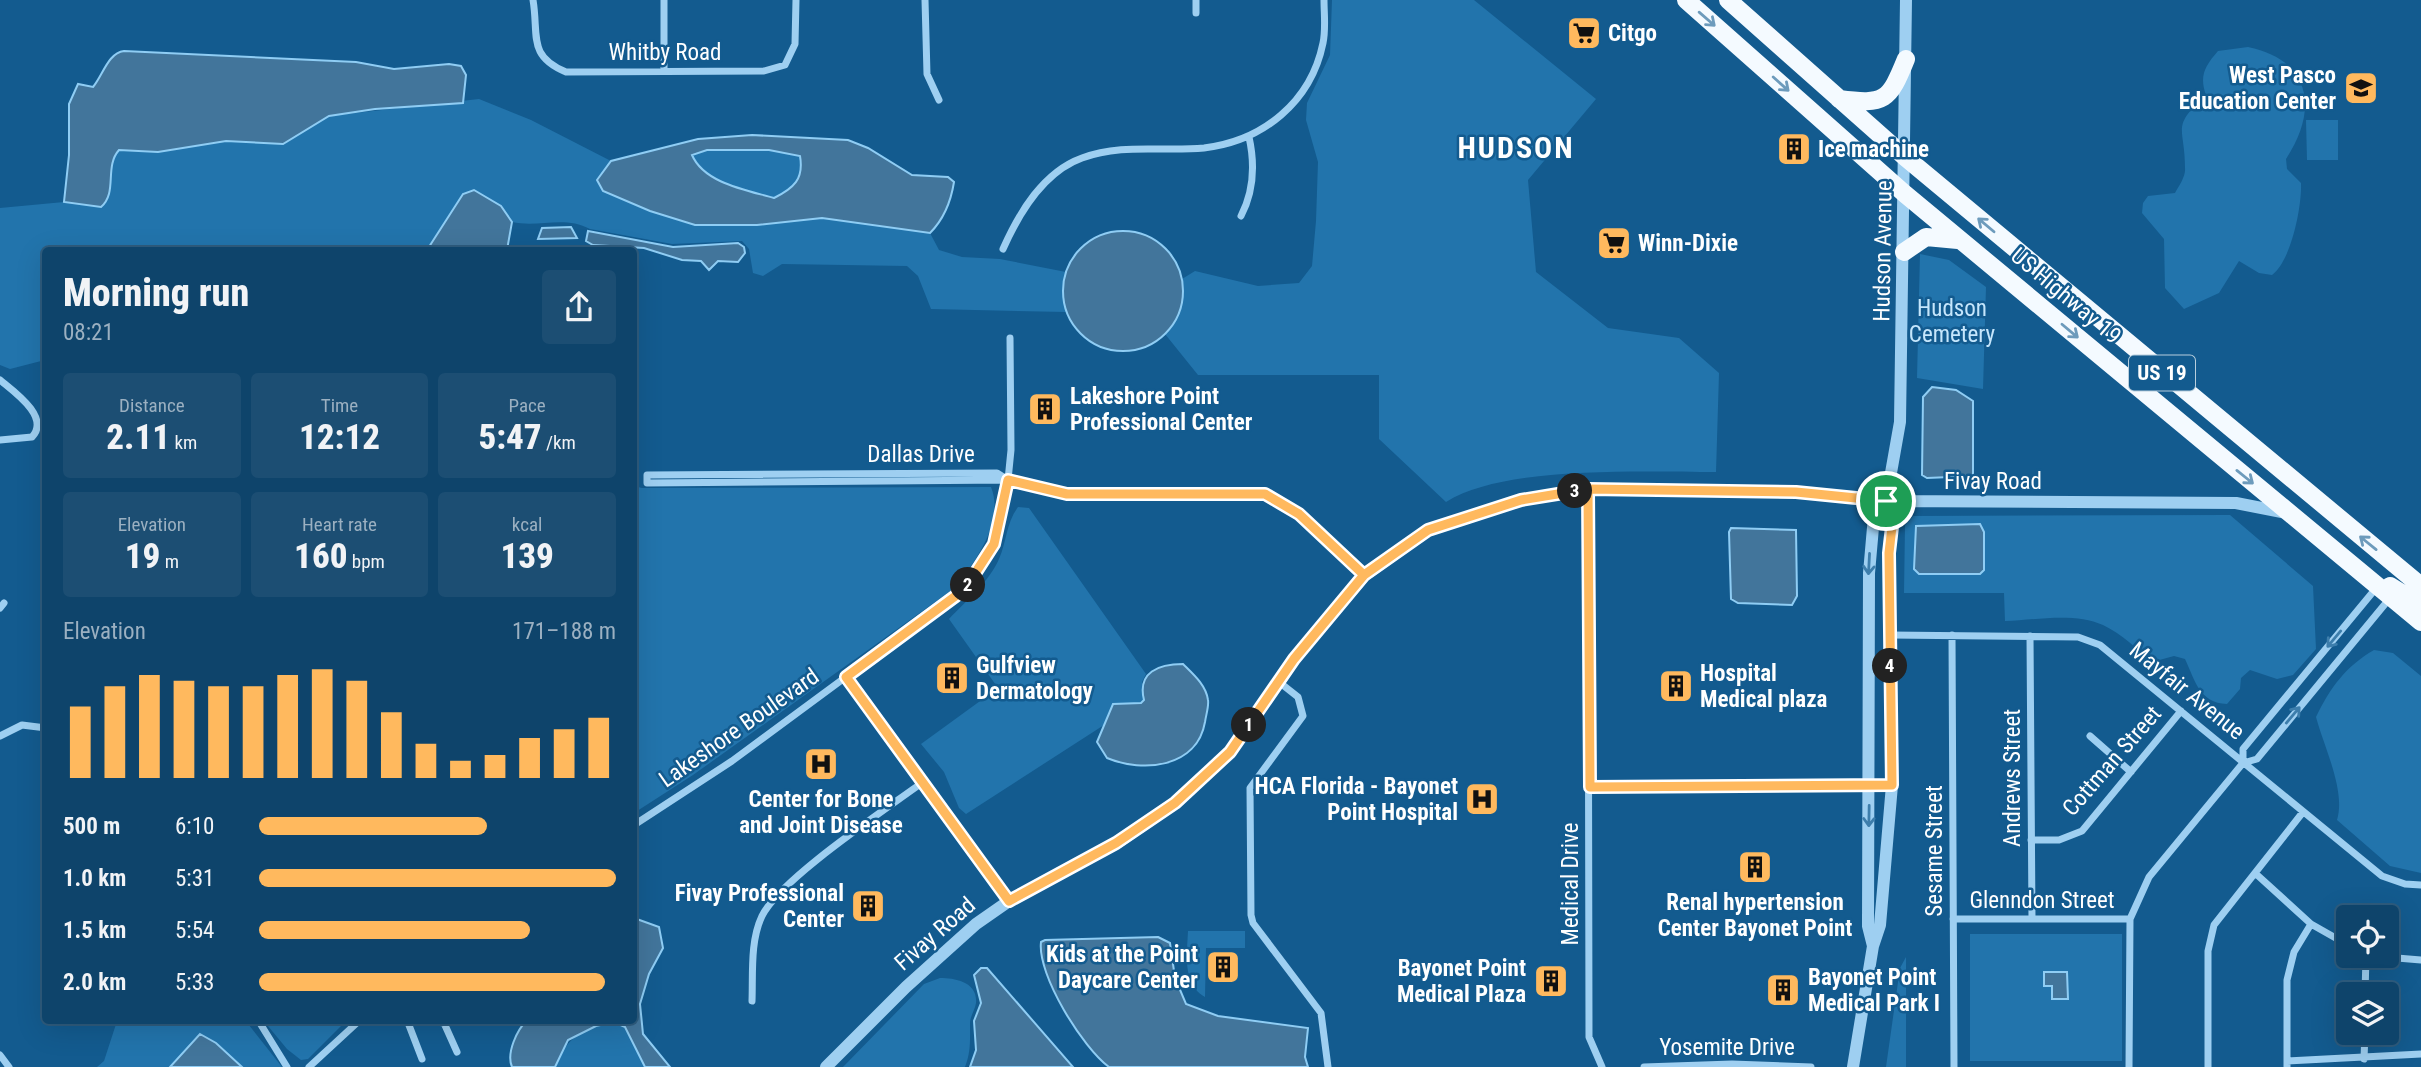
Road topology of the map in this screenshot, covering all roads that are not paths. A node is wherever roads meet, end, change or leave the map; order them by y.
1 (533, 0) edge
2 (664, 0) edge
3 (796, 0) edge
4 (925, 0) edge
5 (1196, 0) edge
6 (1324, 0) edge
7 (1686, 0) edge
8 (1728, 0) edge
9 (1906, 0) edge
10 (1196, 13) dead end
11 (1906, 59) junction
12 (664, 71) junction
13 (1839, 99) junction
14 (939, 100) dead end
15 (1249, 137) junction
16 (1905, 157) junction
17 (1905, 194) junction
18 (1241, 216) dead end
19 (1961, 240) junction
20 (1003, 249) dead end
21 (1904, 252) junction
22 (1010, 338) dead end
23 (0, 380) edge
24 (0, 440) edge
25 (1008, 480) junction
26 (1588, 489) junction
27 (1886, 501) junction
28 (2288, 513) junction
29 (1364, 575) junction
30 (2378, 586) junction
31 (2421, 586) edge
32 (2421, 605) edge
33 (2421, 622) edge
34 (1889, 635) junction
35 (1952, 635) junction
36 (2031, 636) junction
37 (846, 677) junction
38 (1279, 682) junction
39 (2180, 711) junction
40 (42, 728) edge
41 (0, 736) edge
42 (2090, 736) dead end
43 (2243, 763) junction
44 (2131, 772) junction
45 (923, 782) junction
46 (1870, 785) junction
47 (1892, 785) junction
48 (1590, 787) junction
49 (2304, 812) junction
50 (637, 823) edge
51 (2031, 840) junction
52 (2255, 873) junction
53 (2421, 885) edge
54 (1009, 901) junction
55 (1953, 919) junction
56 (2032, 919) junction
57 (2130, 919) junction
58 (2311, 924) junction
59 (2336, 938) edge
60 (1873, 946) junction
61 (2399, 958) edge
62 (2421, 960) edge
63 (752, 1001) dead end
64 (260, 1024) edge
65 (356, 1024) edge
66 (409, 1024) edge
67 (444, 1024) edge
68 (2365, 1045) edge
69 (457, 1052) dead end
70 (2421, 1054) edge
71 (0, 1055) edge
72 (422, 1059) dead end
73 (2364, 1059) junction
74 (2287, 1064) edge
75 (1732, 1066) edge
76 (9, 1067) edge
77 (287, 1067) edge
78 (309, 1067) edge
79 (826, 1067) edge
80 (1328, 1067) edge
81 (1602, 1067) edge
82 (1644, 1067) edge
83 (1811, 1067) edge
84 (1853, 1067) edge
85 (1954, 1067) edge
86 (2130, 1067) edge
87 (2208, 1067) edge

1 - 12 street, Whitby Road
2 - 12 street
3 - 12 street, Whitby Road
4 - 14 street
5 - 10 street
6 - 15 street
7 -> 17 highway, US Highway 19 / US 19
8 - 13 highway, US Highway 19 / US 19
9 - 11 street, Hudson Avenue
11 - 13 highway
11 - 16 street, Hudson Avenue
13 - 16 highway, US Highway 19 / US 19
15 - 18 street
15 - 20 street
16 - 17 street, Hudson Avenue
31 -> 16 highway, US Highway 19 / US 19
17 - 19 highway, US Highway 19 / US 19
17 - 21 street, Hudson Avenue
19 - 21 highway
19 -> 28 highway, US Highway 19 / US 19
21 - 27 street, Hudson Avenue
22 - 25 street, Lakeshore Boulevard
23 - 24 street
25 - 25 street, Dallas Drive
25 - 29 street
25 - 37 street, Lakeshore Boulevard
26 - 27 street, Fivay Road
26 - 29 street, Fivay Road
26 - 48 street, Medical Drive
27 - 28 street, Fivay Road
27 - 34 street, Hudson Avenue
27 -> 46 street, Hudson Avenue
28 - 30 highway, US Highway 19 / US 19
29 - 38 street, Fivay Road
30 - 32 highway
30 - 33 highway, US Highway 19 / US 19
30 -> 43 street
43 -> 30 street
34 - 35 street, Mayfair Avenue
34 - 47 street, Hudson Avenue
35 - 36 street, Mayfair Avenue
35 - 55 street, Sesame Street
36 - 39 street, Mayfair Avenue
36 - 51 street, Andrews Street
37 - 45 street
37 - 50 street, Lakeshore Boulevard
38 - 54 street, Fivay Road
38 - 80 street
39 - 43 street, Mayfair Avenue
39 - 44 street, Cottman Street
40 - 41 street
42 - 44 street
43 - 49 street, Mayfair Avenue
43 - 57 street
44 - 51 street, Cottman Street
45 - 54 street
45 - 63 street
46 - 47 street
46 - 48 street
46 -> 60 street, Hudson Avenue
47 - 60 street, Hudson Avenue
48 - 81 street, Medical Drive
49 - 52 street
49 - 53 street, Mayfair Avenue
51 - 56 street, Andrews Street
52 - 58 street
52 - 87 street
54 - 79 street, Fivay Road
55 - 56 street, Glenndon Street
55 - 85 street, Sesame Street
56 - 57 street, Glenndon Street
57 - 86 street
58 - 59 street
58 - 74 street
60 - 84 street, Hudson Avenue
61 - 62 street
64 - 77 street
65 - 78 street
66 - 72 street
67 - 69 street
68 - 73 street
70 - 73 street
71 - 76 street
73 - 74 street
75 - 82 street, Yosemite Drive
75 - 83 street, Yosemite Drive

